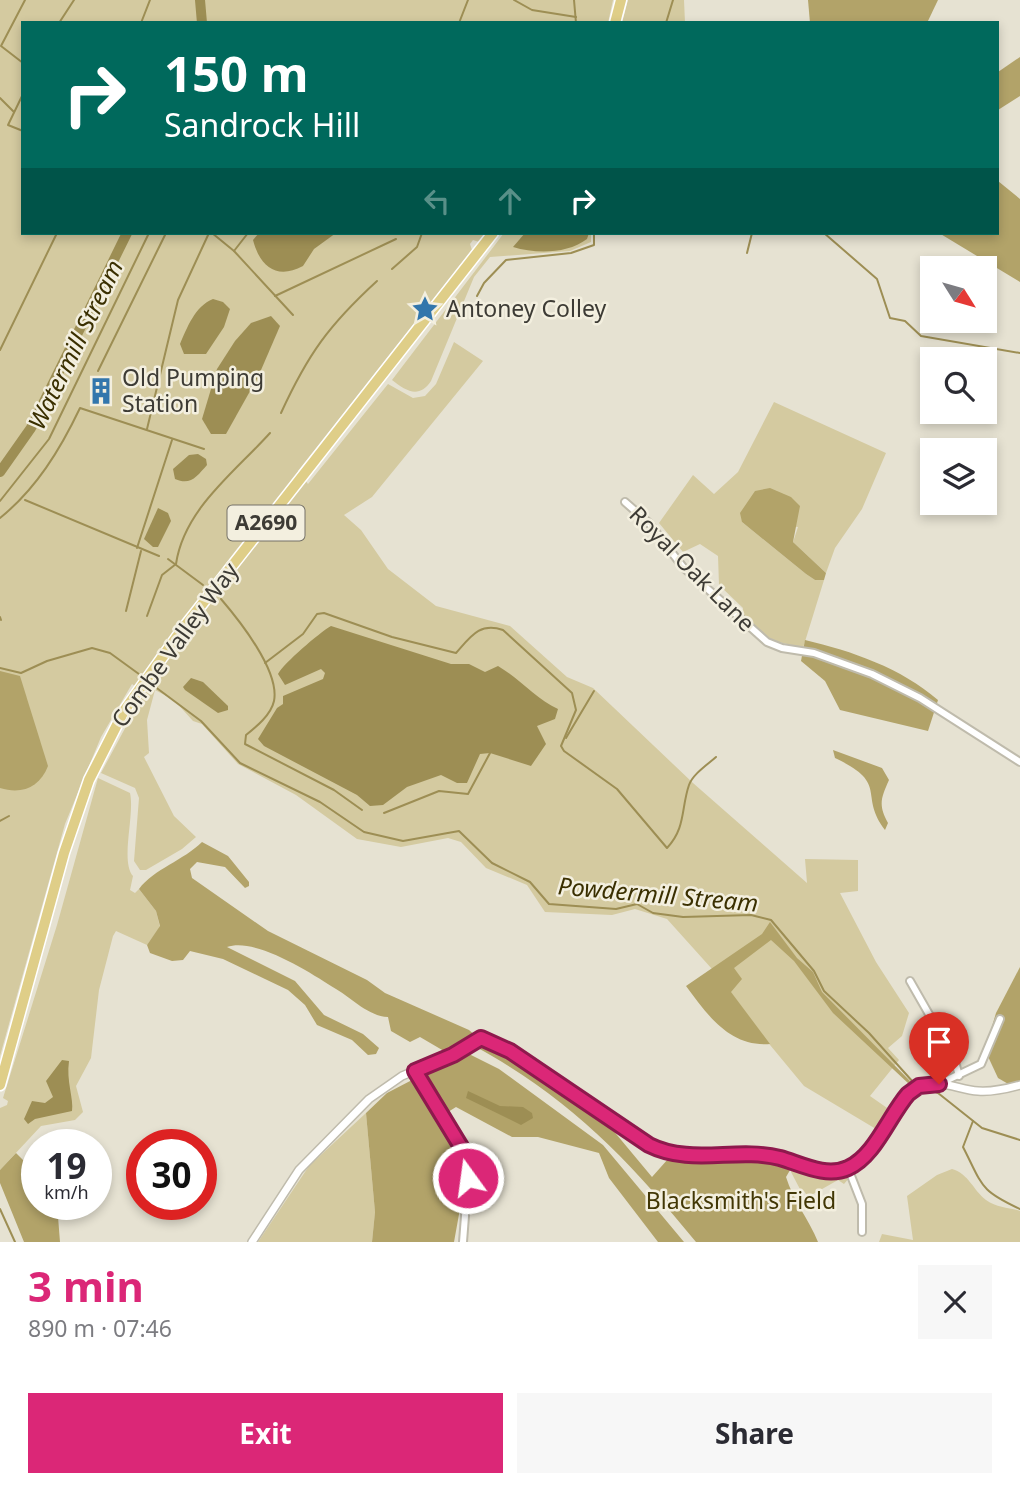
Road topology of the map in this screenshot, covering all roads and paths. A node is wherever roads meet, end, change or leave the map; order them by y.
1 (621, 0) edge
2 (616, 21) edge
3 (491, 235) edge
4 (625, 502) dead end
5 (1020, 762) edge
6 (909, 981) dead end
7 (1000, 1018) dead end
8 (415, 1071) junction
9 (959, 1076) junction
10 (0, 1084) edge
11 (939, 1084) junction
12 (1020, 1085) edge
13 (848, 1168) junction
14 (862, 1232) dead end
15 (251, 1242) edge
16 (463, 1242) edge

1 - 2 main road
3 - 10 main road, Combe Valley Way / A2690
4 - 5 street, Royal Oak Lane
6 - 9 street
7 - 9 street
8 - 13 street
8 - 15 street
8 - 16 street
9 - 11 street
11 - 12 street
11 - 13 street
13 - 14 street

